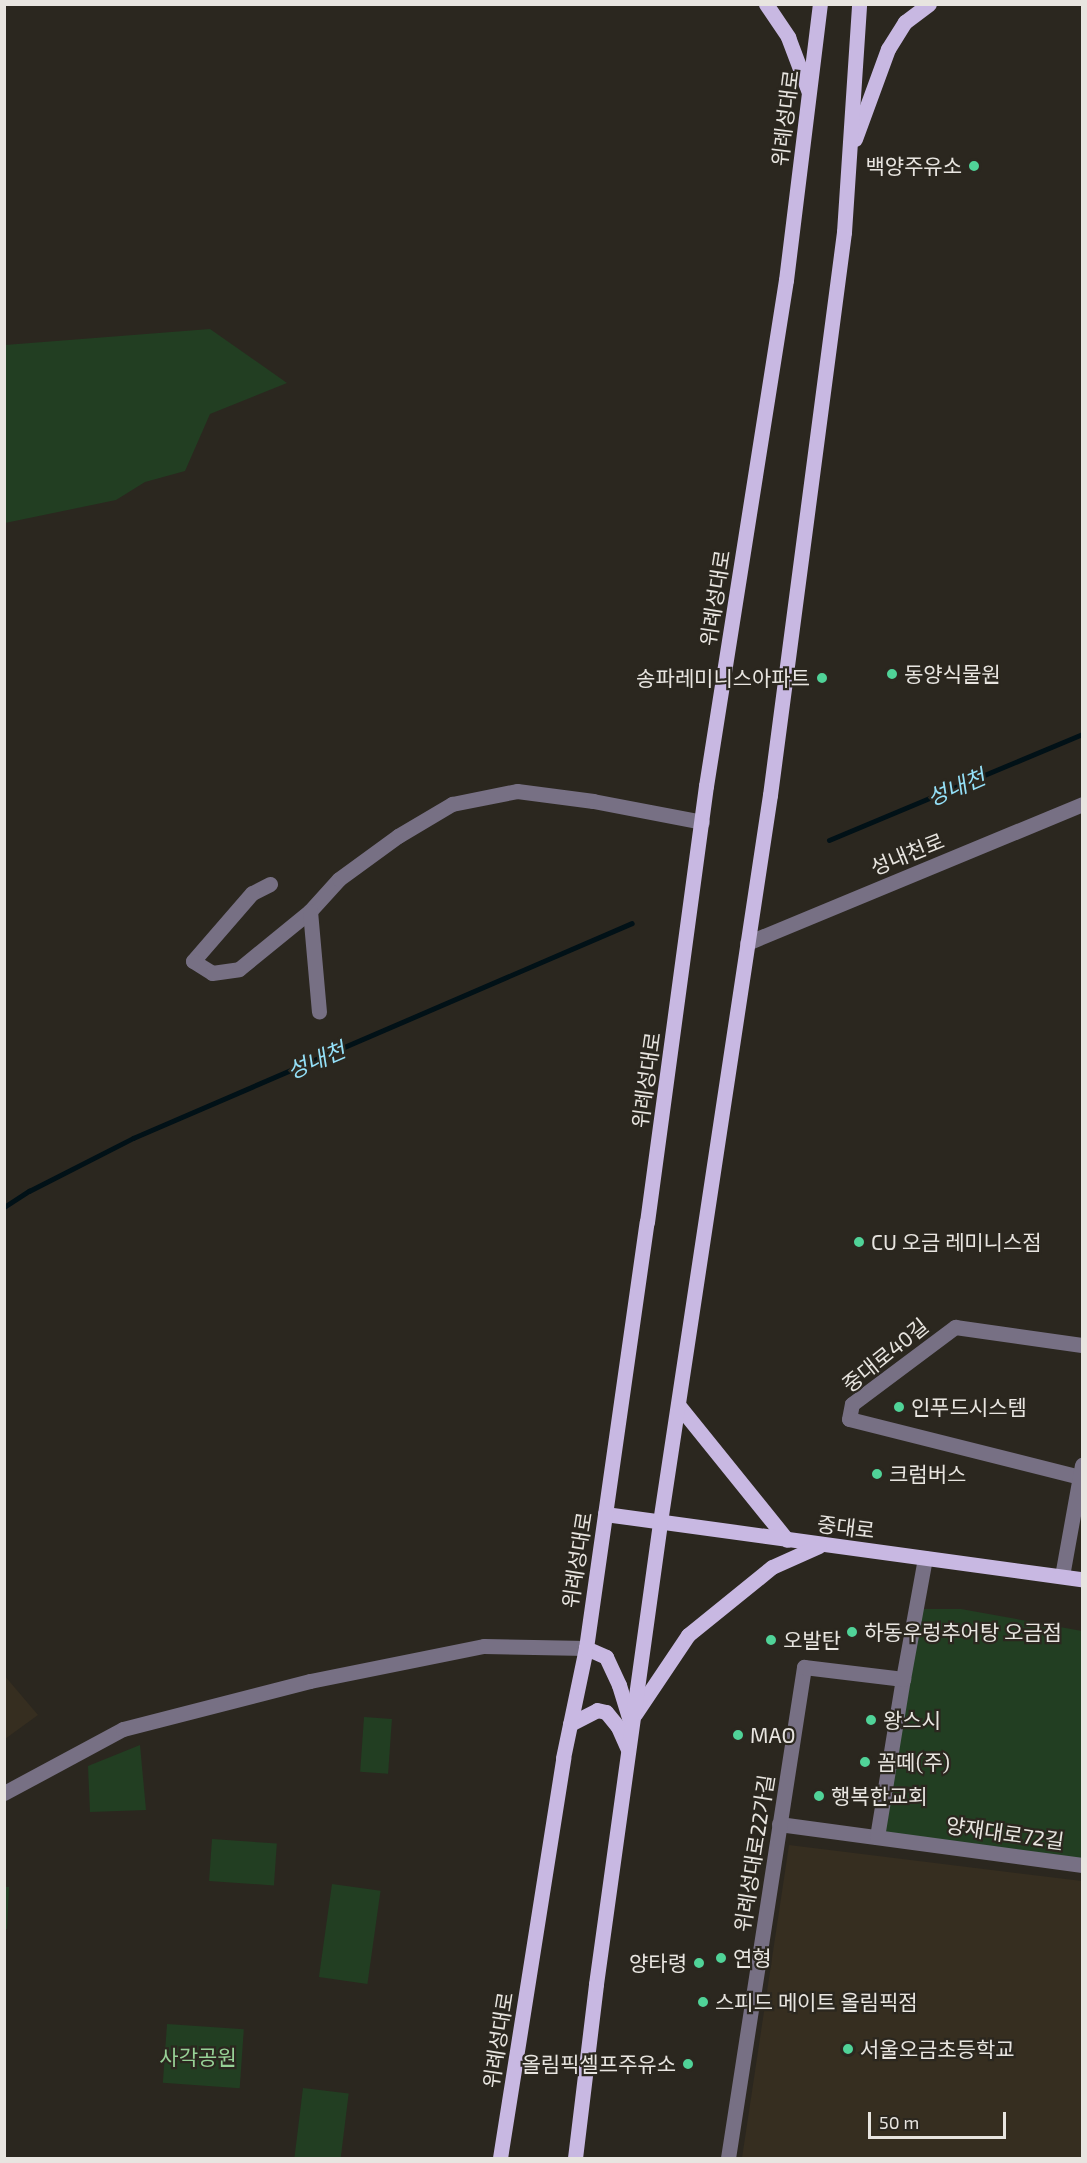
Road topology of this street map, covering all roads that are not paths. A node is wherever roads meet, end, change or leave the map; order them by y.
1 (766, 4) edge
2 (820, 4) edge
3 (860, 4) edge
4 (929, 4) edge
5 (809, 93) junction
6 (849, 156) junction
7 (1083, 804) edge
8 (702, 822) junction
9 (270, 884) dead end
10 (310, 912) junction
11 (747, 943) junction
12 (319, 1012) dead end
13 (1083, 1345) edge
14 (679, 1406) junction
15 (1081, 1471) edge
16 (605, 1514) junction
17 (660, 1522) junction
18 (787, 1540) junction
19 (821, 1545) junction
20 (925, 1558) junction
21 (1062, 1576) junction
22 (1083, 1579) edge
23 (586, 1648) junction
24 (903, 1679) junction
25 (632, 1721) junction
26 (570, 1724) junction
27 (628, 1749) junction
28 (4, 1793) edge
29 (780, 1824) junction
30 (877, 1837) junction
31 (1083, 1865) edge
32 (500, 2158) edge
33 (575, 2158) edge
34 (728, 2158) edge

1 - 5 main road
2 - 5 main road, 위례성대로
3 - 6 main road
4 - 6 main road
5 - 8 main road, 위례성대로
6 - 11 main road
7 - 11 street, 성내천로
8 - 10 street
8 - 16 main road, 위례성대로
9 - 10 street
10 - 12 street
11 - 14 main road
13 - 15 street, 중대로40길
14 - 17 main road
14 - 18 main road
15 - 21 street, 중대로40길
16 - 17 main road, 중대로
16 - 23 main road, 위례성대로
17 - 18 main road, 중대로
17 - 25 main road
18 - 19 main road, 중대로
19 - 20 main road, 중대로
19 - 25 main road
20 - 21 main road, 중대로
20 - 24 street
21 - 22 main road, 중대로
23 - 25 main road
23 - 26 main road, 위례성대로
23 - 28 street
24 - 29 street, 위례성대로22가길
24 - 30 street
25 - 27 main road
26 - 27 main road
26 - 32 main road, 위례성대로
27 - 33 main road
29 - 30 street, 양재대로72길
29 - 34 street, 위례성대로22가길
30 - 31 street, 양재대로72길

